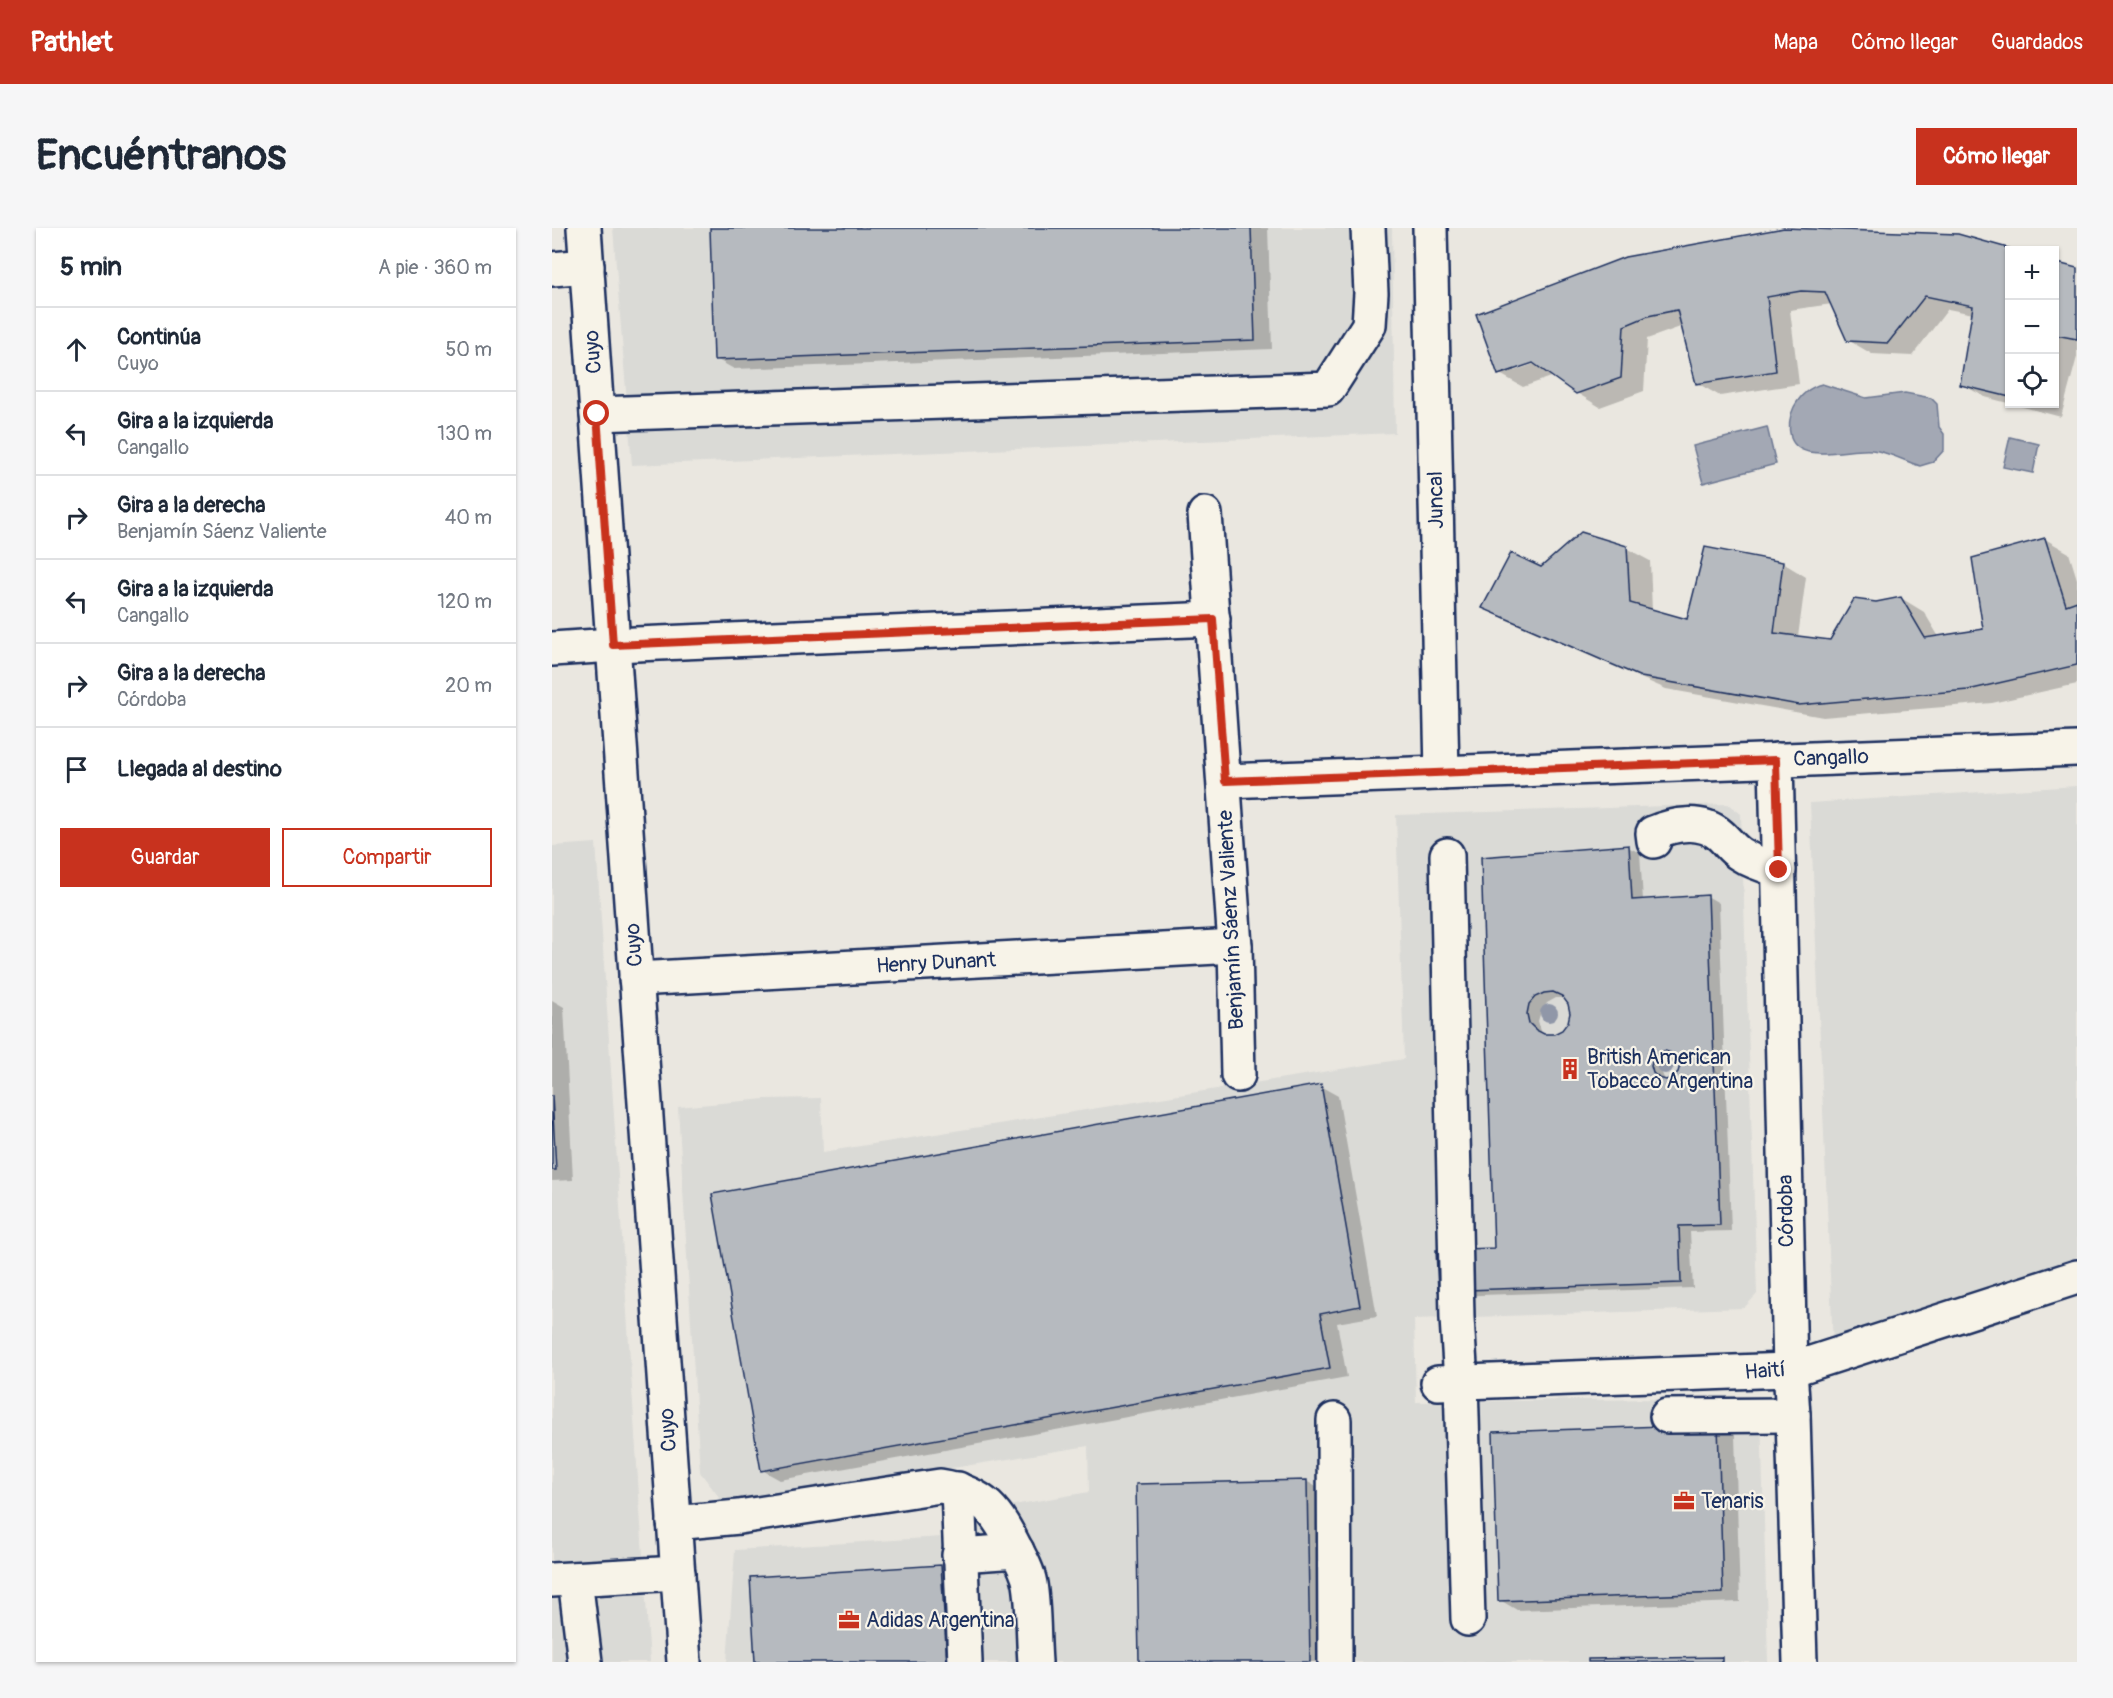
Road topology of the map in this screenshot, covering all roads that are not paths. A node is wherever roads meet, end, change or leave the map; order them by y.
1 (584, 228) edge
2 (1368, 228) edge
3 (1430, 228) edge
4 (587, 266) junction
5 (552, 269) edge
6 (597, 414) junction
7 (1205, 513) dead end
8 (1213, 619) junction
9 (613, 645) junction
10 (552, 649) edge
11 (2077, 749) edge
12 (1776, 760) junction
13 (1442, 773) junction
14 (1225, 781) junction
15 (1654, 841) dead end
16 (1447, 855) dead end
17 (1779, 870) junction
18 (1235, 946) junction
19 (636, 979) junction
20 (1238, 1075) dead end
21 (2077, 1276) edge
22 (1790, 1370) junction
23 (1450, 1383) junction
24 (1793, 1415) junction
25 (1667, 1416) dead end
26 (1335, 1420) dead end
27 (958, 1489) junction
28 (674, 1523) junction
29 (1017, 1551) junction
30 (959, 1555) junction
31 (678, 1573) junction
32 (563, 1580) edge
33 (1468, 1619) dead end
34 (585, 1662) edge
35 (684, 1662) edge
36 (965, 1662) edge
37 (1035, 1662) edge
38 (1335, 1662) edge
39 (1800, 1662) edge

1 - 4 street, Cuyo
2 - 6 street
3 - 13 street, Juncal
4 - 5 street
4 - 6 street, Cuyo
6 - 9 street, Cuyo
7 - 8 street, Benjamín Sáenz Valiente
8 - 9 street
8 - 14 street, Benjamín Sáenz Valiente
9 - 10 street
9 - 19 street, Cuyo
11 - 12 street, Cangallo
12 - 13 street, Cangallo
12 - 17 street, Córdoba
13 - 14 street, Cangallo
14 - 18 street, Benjamín Sáenz Valiente
15 - 17 street
16 - 23 street
17 - 22 street, Córdoba
18 - 19 street, Henry Dunant
18 - 20 street, Benjamín Sáenz Valiente
19 - 28 street, Cuyo
21 - 22 street, Haití
22 - 23 street, Haití
22 - 24 street, Córdoba
23 - 33 street
24 - 25 street
24 - 39 street, Córdoba
26 - 38 street
27 - 28 street
27 - 29 street
27 - 30 street
28 - 31 street, Cuyo
29 - 30 street
29 - 37 street
30 - 36 street
31 - 32 street
31 - 35 street, Cuyo
32 - 34 street

